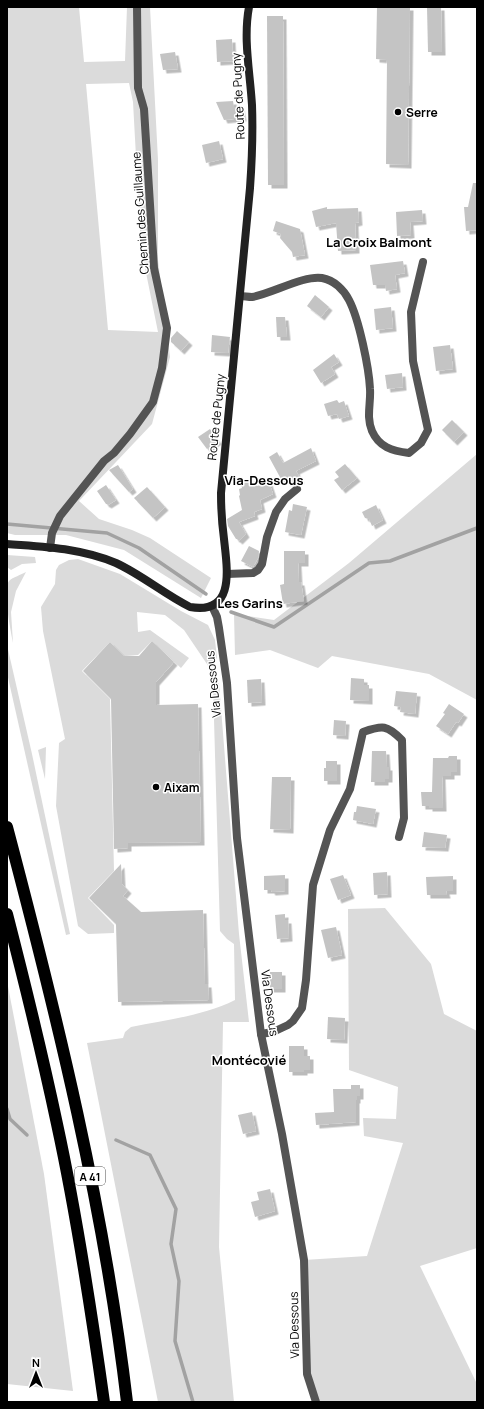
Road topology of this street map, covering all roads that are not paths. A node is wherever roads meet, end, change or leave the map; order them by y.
1 (137, 7) edge
2 (249, 7) edge
3 (423, 262) dead end
4 (240, 296) junction
5 (297, 489) dead end
6 (7, 544) edge
7 (50, 548) junction
8 (227, 574) junction
9 (212, 606) junction
10 (7, 827) edge
11 (399, 837) dead end
12 (7, 914) edge
13 (262, 1034) junction
14 (104, 1402) edge
15 (127, 1402) edge
16 (316, 1402) edge

1 - 7 street, Chemin des Guillaume
2 - 4 street, Route de Pugny
3 - 4 street
4 - 8 street, Route de Pugny
5 - 8 street
6 - 7 street
7 - 9 street
8 - 9 street, Route de Pugny
9 - 13 street, Via Dessous
10 - 15 highway, A 41
11 - 13 street
12 - 14 highway, A 41
13 - 16 street, Via Dessous

